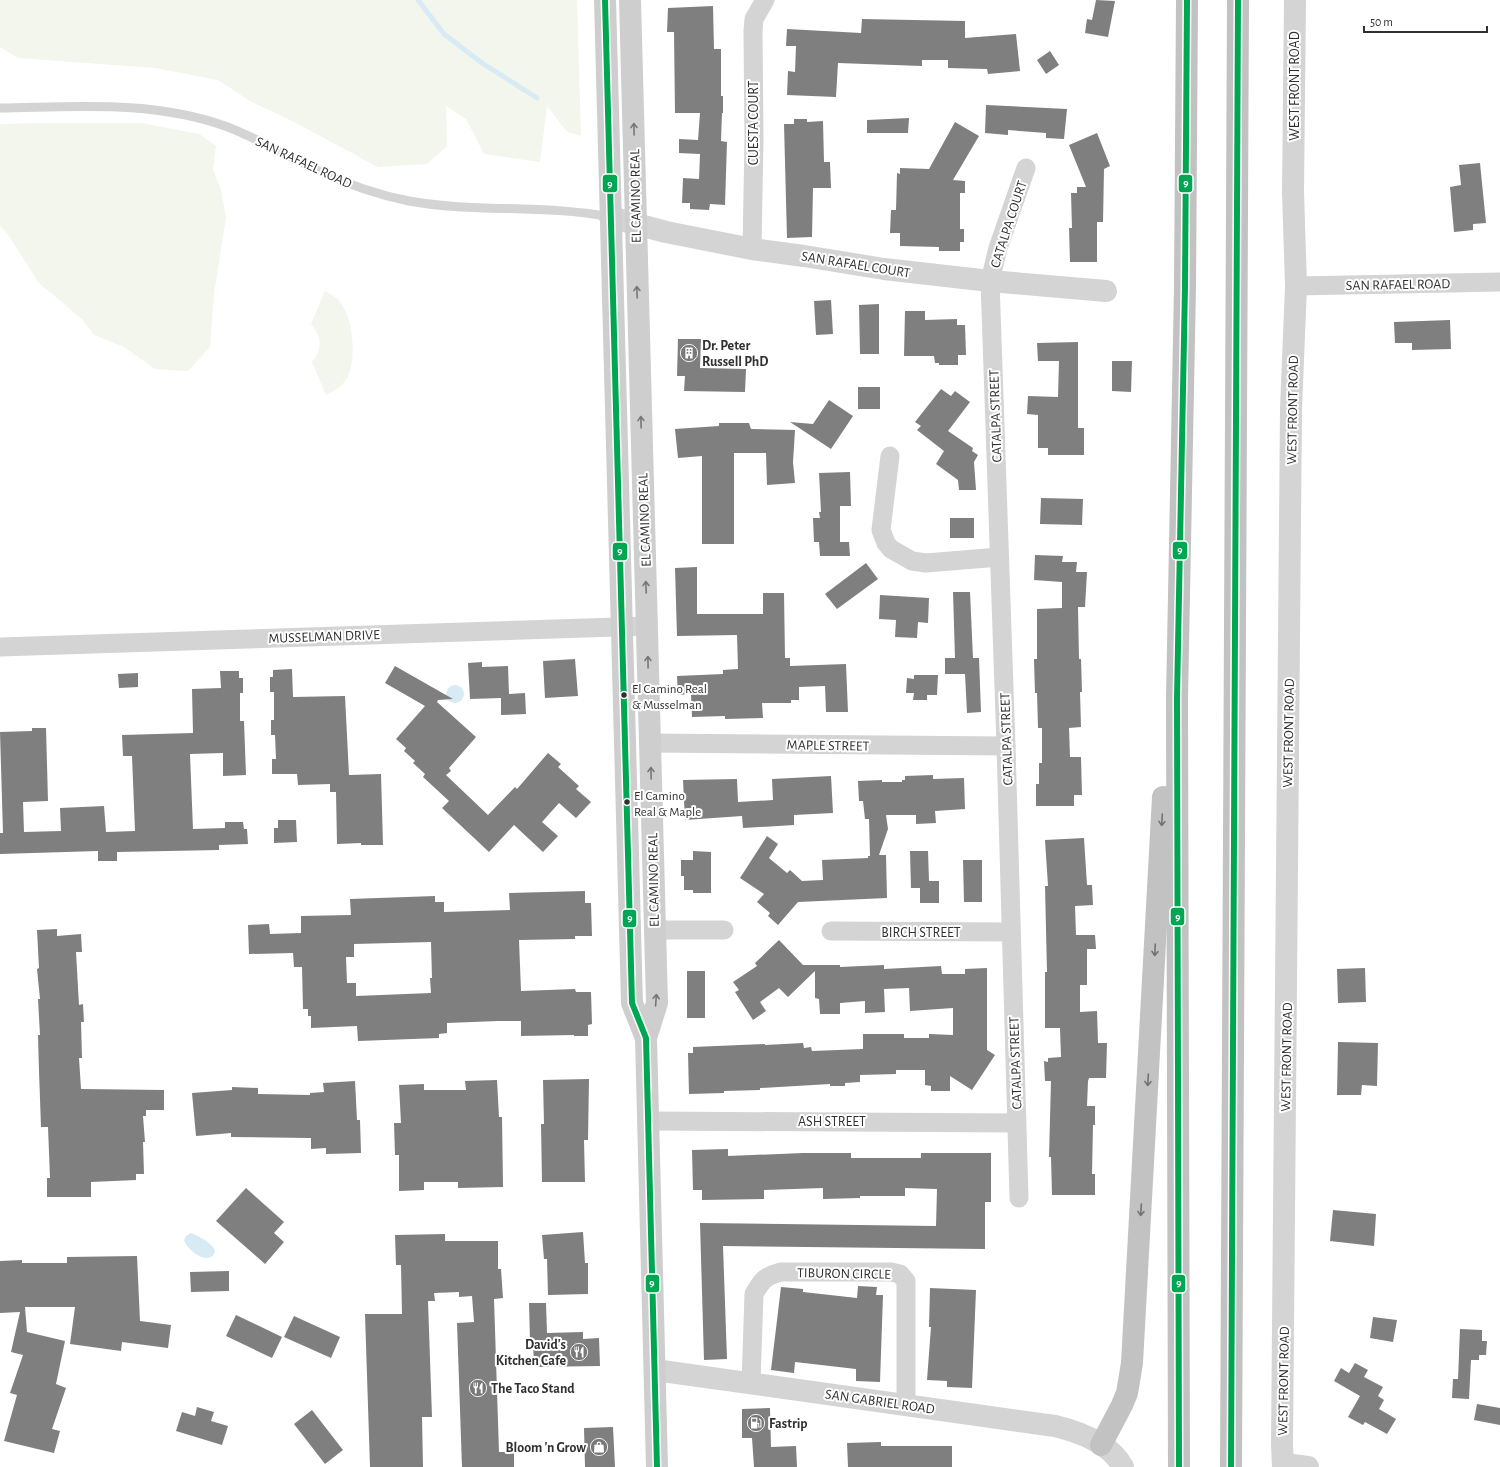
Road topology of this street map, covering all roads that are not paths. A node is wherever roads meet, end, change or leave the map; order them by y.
1 (605, 0) edge
2 (630, 0) edge
3 (765, 0) edge
4 (1187, 0) edge
5 (1238, 0) edge
6 (1295, 0) edge
7 (0, 108) edge
8 (1026, 168) dead end
9 (610, 217) junction
10 (636, 224) junction
11 (752, 249) junction
12 (990, 281) junction
13 (1500, 282) edge
14 (1296, 286) junction
15 (1106, 291) dead end
16 (890, 456) dead end
17 (999, 557) junction
18 (648, 626) junction
19 (621, 627) junction
20 (0, 647) edge
21 (1177, 698) junction
22 (650, 743) junction
23 (1006, 746) junction
24 (654, 930) junction
25 (724, 930) dead end
26 (831, 931) dead end
27 (1011, 932) junction
28 (646, 1038) junction
29 (648, 1121) junction
30 (1016, 1123) junction
31 (1018, 1198) dead end
32 (655, 1370) junction
33 (751, 1383) junction
34 (906, 1405) junction
35 (1101, 1445) junction
36 (1284, 1465) edge
37 (657, 1467) edge
38 (1123, 1467) edge
39 (1179, 1467) edge
40 (1230, 1467) edge
41 (1308, 1467) edge

1 - 9 main road, EL CAMINO REAL
10 -> 2 main road, EL CAMINO REAL
3 - 11 street, CUESTA COURT
4 - 21 highway
5 - 40 highway
6 - 14 street, WEST FRONT ROAD
7 - 9 lane, SAN RAFAEL ROAD
8 - 12 street, CATALPA COURT
9 - 10 street, SAN RAFAEL COURT
9 - 19 main road, EL CAMINO REAL
10 - 11 street, SAN RAFAEL COURT
18 -> 10 main road, EL CAMINO REAL
11 - 12 street, SAN RAFAEL COURT
12 - 15 street, SAN RAFAEL COURT
12 - 17 street, CATALPA STREET
13 - 14 street, SAN RAFAEL ROAD
14 - 36 street, WEST FRONT ROAD
16 - 17 street
17 - 23 street, CATALPA STREET
18 - 19 street, MUSSELMAN DRIVE
22 -> 18 main road, EL CAMINO REAL
19 - 20 street, MUSSELMAN DRIVE
19 - 28 main road, EL CAMINO REAL
21 -> 35 highway
21 - 39 highway
22 - 23 street, MAPLE STREET
24 -> 22 main road, EL CAMINO REAL
23 - 27 street, CATALPA STREET
24 - 25 street
28 -> 24 main road, EL CAMINO REAL
26 - 27 street, BIRCH STREET
27 - 30 street, CATALPA STREET
28 - 29 main road, EL CAMINO REAL
29 - 30 street, ASH STREET
29 - 32 main road, EL CAMINO REAL
30 - 31 street, CATALPA STREET
32 - 33 street, SAN GABRIEL ROAD
32 - 37 main road, EL CAMINO REAL
33 - 34 street, SAN GABRIEL ROAD
33 - 34 street, TIBURON CIRCLE
34 - 35 street, SAN GABRIEL ROAD
35 - 38 street, SAN GABRIEL ROAD
36 - 41 street

